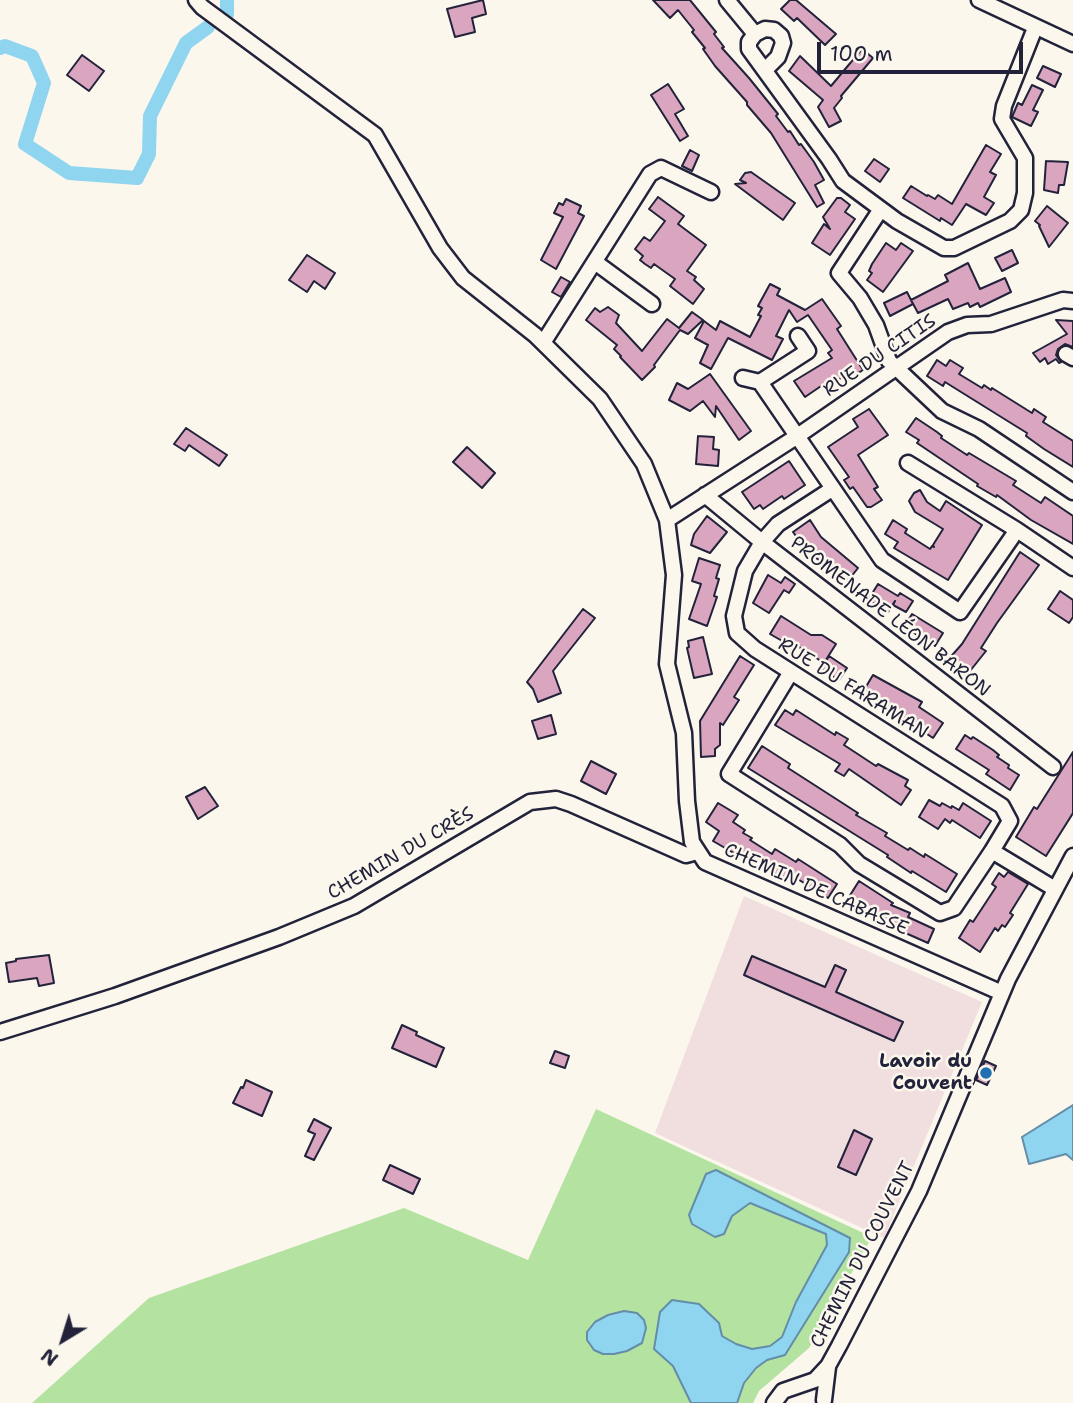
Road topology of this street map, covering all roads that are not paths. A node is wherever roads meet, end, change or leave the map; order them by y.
1 (196, 0) edge
2 (727, 0) edge
3 (979, 0) edge
4 (1035, 28) junction
5 (755, 34) junction
6 (1073, 44) edge
7 (765, 70) junction
8 (711, 192) dead end
9 (881, 209) junction
10 (596, 262) junction
11 (1073, 301) edge
12 (652, 304) dead end
13 (798, 336) dead end
14 (543, 343) junction
15 (895, 367) junction
16 (743, 379) dead end
17 (760, 382) junction
18 (796, 437) junction
19 (908, 463) dead end
20 (832, 489) junction
21 (1073, 492) edge
22 (705, 495) junction
23 (667, 520) junction
24 (1017, 530) junction
25 (762, 542) junction
26 (1073, 568) edge
27 (792, 672) junction
28 (1053, 767) dead end
29 (992, 851) junction
30 (697, 852) junction
31 (1073, 856) edge
32 (1055, 890) junction
33 (1002, 993) junction
34 (0, 1032) edge
35 (828, 1366) junction
36 (802, 1386) junction
37 (825, 1401) edge
38 (774, 1403) edge

1 - 14 street, CHEMIN DE CABASSE
2 - 5 street
3 - 4 street
4 - 6 street
4 - 9 street
5 - 7 street
5 - 7 street
7 - 9 street
8 - 10 street
9 - 15 street
10 - 12 street
10 - 14 street
11 - 15 street, RUE DU CITIS
13 - 17 street
14 - 23 street, CHEMIN DE CABASSE
15 - 18 street, RUE DU CITIS
15 - 21 street
16 - 17 street
17 - 18 street
18 - 20 street
18 - 22 street, RUE DU CITIS
19 - 24 street
20 - 24 street
20 - 25 street, RUE DU FARAMAN
22 - 23 street, RUE DU CITIS
22 - 25 street, PROMENADE LÉON BARON
23 - 30 street, CHEMIN DE CABASSE
24 - 26 street
25 - 27 street, RUE DU FARAMAN
25 - 28 street, PROMENADE LÉON BARON
27 - 29 street, RUE DU FARAMAN
27 - 29 street
29 - 32 street
30 - 33 street, CHEMIN DE CABASSE
30 - 34 street, CHEMIN DU CRÈS
31 - 32 street, CHEMIN DU COUVENT
32 - 33 street, CHEMIN DU COUVENT
33 - 35 street, CHEMIN DU COUVENT
35 - 36 street, CHEMIN DU COUVENT
35 - 37 street, CHEMIN DU COUVENT
36 - 37 street, CHEMIN DU COUVENT
36 - 38 street, CHEMIN DU COUVENT

